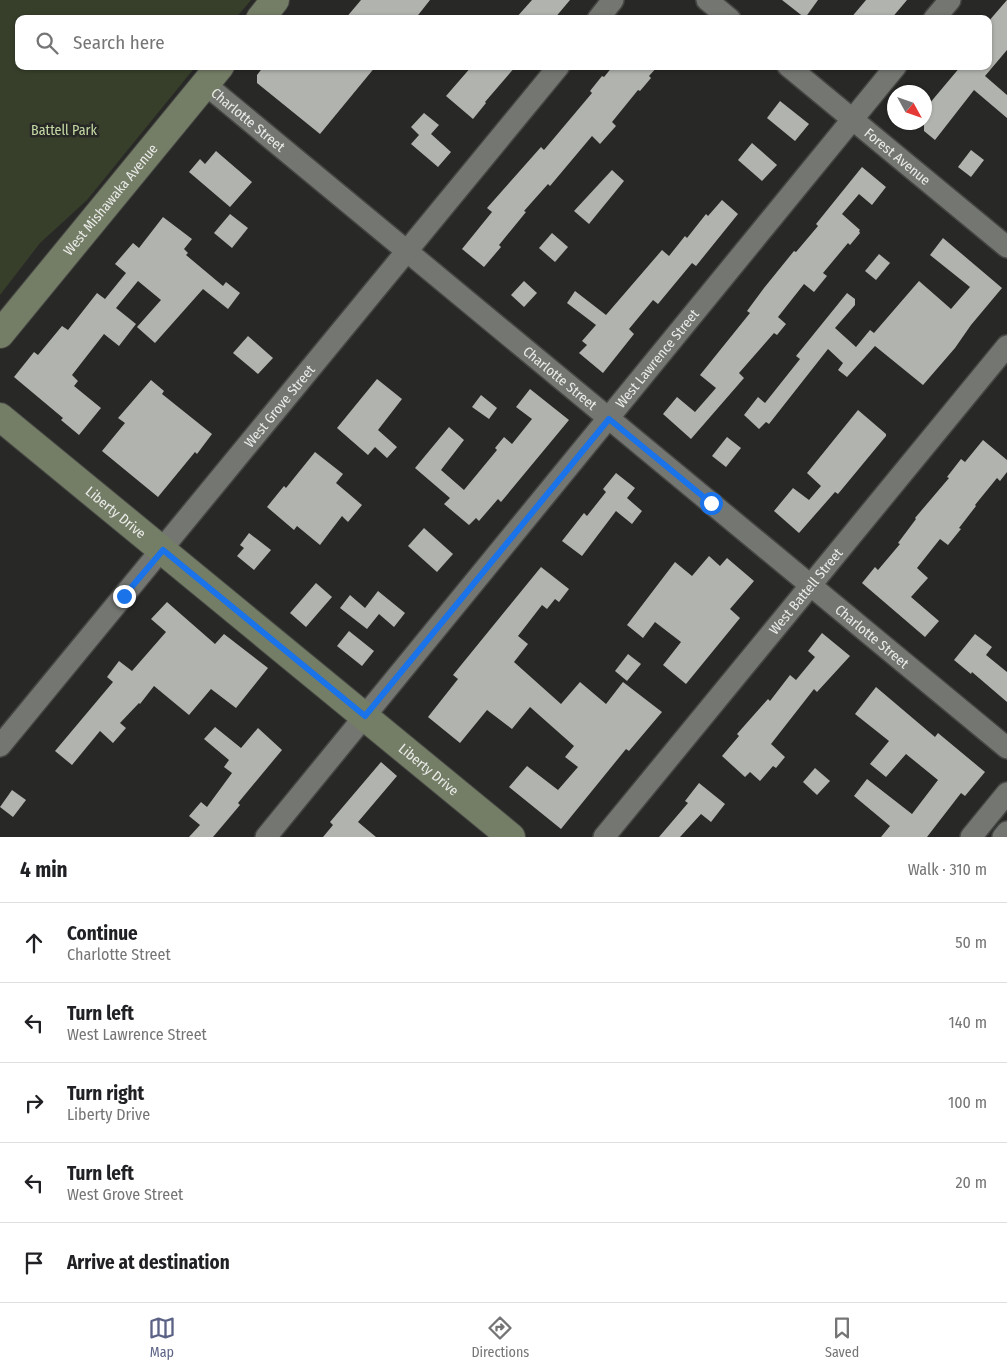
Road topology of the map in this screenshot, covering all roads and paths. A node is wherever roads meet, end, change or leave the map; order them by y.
1 (275, 0) edge
2 (613, 0) edge
3 (707, 0) edge
4 (950, 0) edge
5 (263, 15) edge
6 (601, 15) edge
7 (725, 15) edge
8 (937, 15) edge
9 (556, 70) edge
10 (793, 70) edge
11 (893, 70) edge
12 (213, 75) edge
13 (853, 119) junction
14 (1007, 247) edge
15 (408, 252) junction
16 (0, 334) edge
17 (1007, 346) edge
18 (0, 417) edge
19 (609, 419) junction
20 (163, 550) junction
21 (812, 585) junction
22 (365, 716) junction
23 (0, 746) edge
24 (1007, 748) edge
25 (1007, 793) edge
26 (1007, 832) edge
27 (266, 837) edge
28 (511, 837) edge
29 (604, 837) edge
30 (971, 837) edge
31 (1003, 837) edge

1 - 5 street
2 - 6 street
3 - 7 street
4 - 8 street
9 - 15 street, West Grove Street
10 - 13 street, Forest Avenue
11 - 13 street, West Lawrence Street
12 - 15 street, Charlotte Street
12 - 16 street, West Mishawaka Avenue
13 - 14 street, Forest Avenue
13 - 19 street, West Lawrence Street
15 - 19 street, Charlotte Street
15 - 20 street, West Grove Street
17 - 21 street, West Battell Street
18 - 20 street, Liberty Drive
19 - 21 street, Charlotte Street
19 - 22 street, West Lawrence Street
20 - 22 street, Liberty Drive
20 - 23 street, West Grove Street
21 - 24 street, Charlotte Street
21 - 29 street, West Battell Street
22 - 27 street, West Lawrence Street
22 - 28 street, Liberty Drive
25 - 30 street
26 - 31 street

